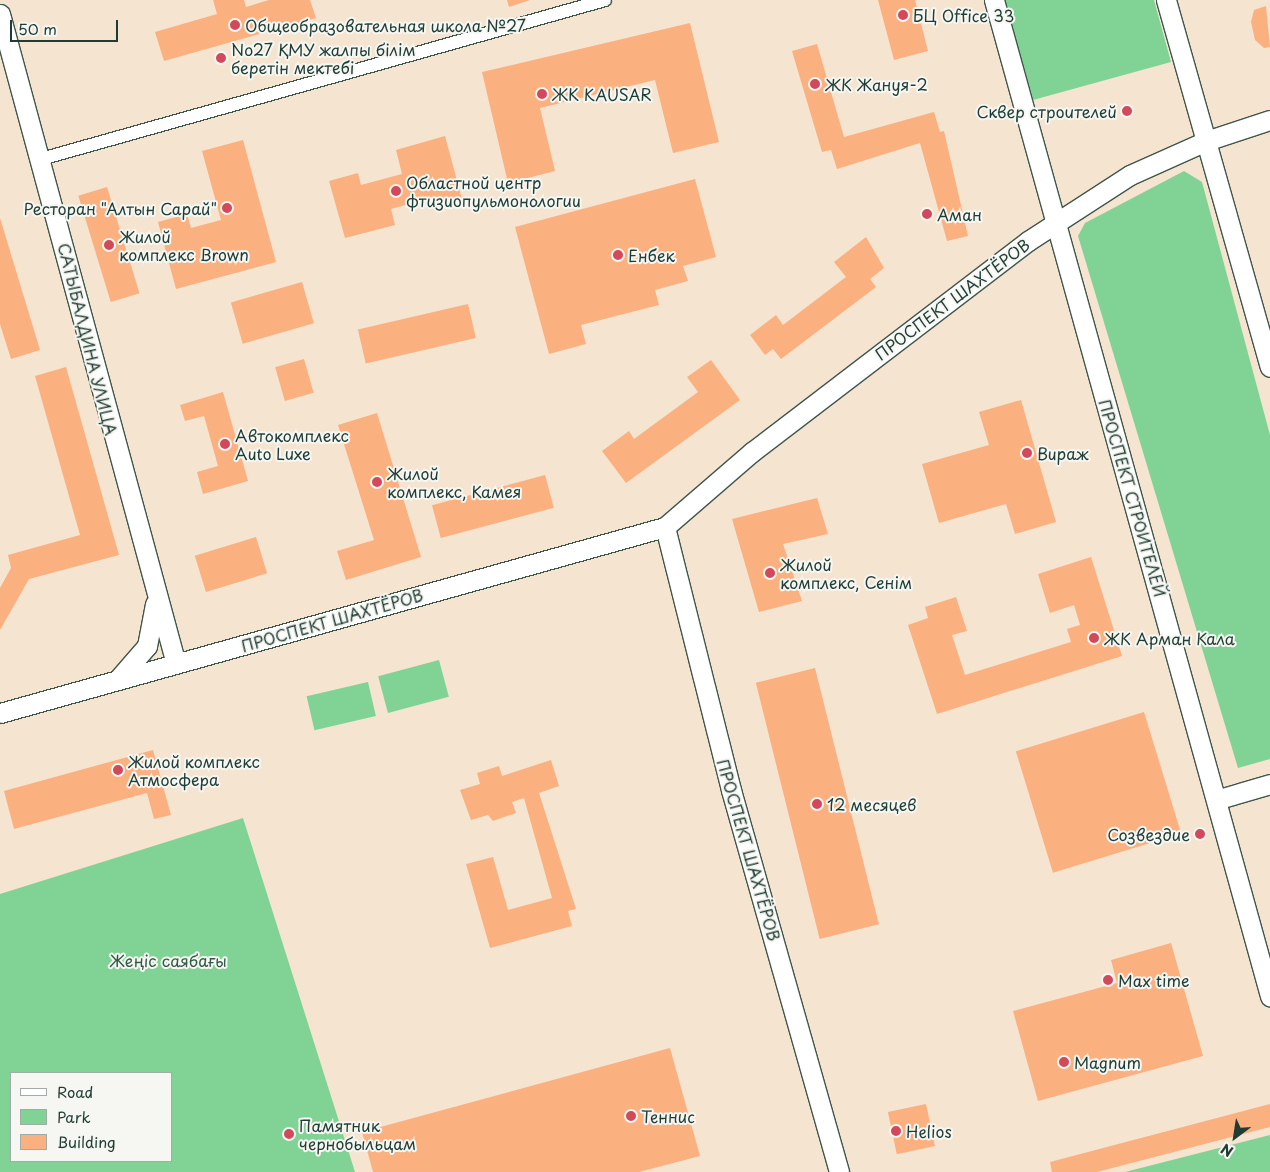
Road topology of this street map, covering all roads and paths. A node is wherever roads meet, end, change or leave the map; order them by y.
1 (605, 0) edge
2 (994, 0) edge
3 (1166, 0) edge
4 (0, 14) edge
5 (1270, 120) edge
6 (1206, 141) junction
7 (41, 159) junction
8 (1056, 222) junction
9 (1270, 367) edge
10 (665, 527) junction
11 (156, 593) junction
12 (176, 664) junction
13 (113, 682) junction
14 (0, 714) edge
15 (1270, 784) edge
16 (1219, 799) junction
17 (1270, 996) edge
18 (839, 1172) edge

1 - 7 street
2 - 8 main road, ПРОСПЕКТ СТРОИТЕЛЕЙ
3 - 6 main road
4 - 7 main road, САТЫБАЛДИНА УЛИЦА
5 - 6 main road, ПРОСПЕКТ ШАХТЁРОВ
6 - 8 main road, ПРОСПЕКТ ШАХТЁРОВ
6 - 9 main road
7 - 11 main road, САТЫБАЛДИНА УЛИЦА
8 - 10 main road, ПРОСПЕКТ ШАХТЁРОВ
8 - 16 main road, ПРОСПЕКТ СТРОИТЕЛЕЙ
10 - 12 main road, ПРОСПЕКТ ШАХТЁРОВ
10 - 18 main road, ПРОСПЕКТ ШАХТЁРОВ
11 - 12 main road, САТЫБАЛДИНА УЛИЦА
11 - 13 main road
12 - 13 main road, ПРОСПЕКТ ШАХТЁРОВ
13 - 14 main road, ПРОСПЕКТ ШАХТЁРОВ
15 - 16 main road
16 - 17 main road, ПРОСПЕКТ СТРОИТЕЛЕЙ

